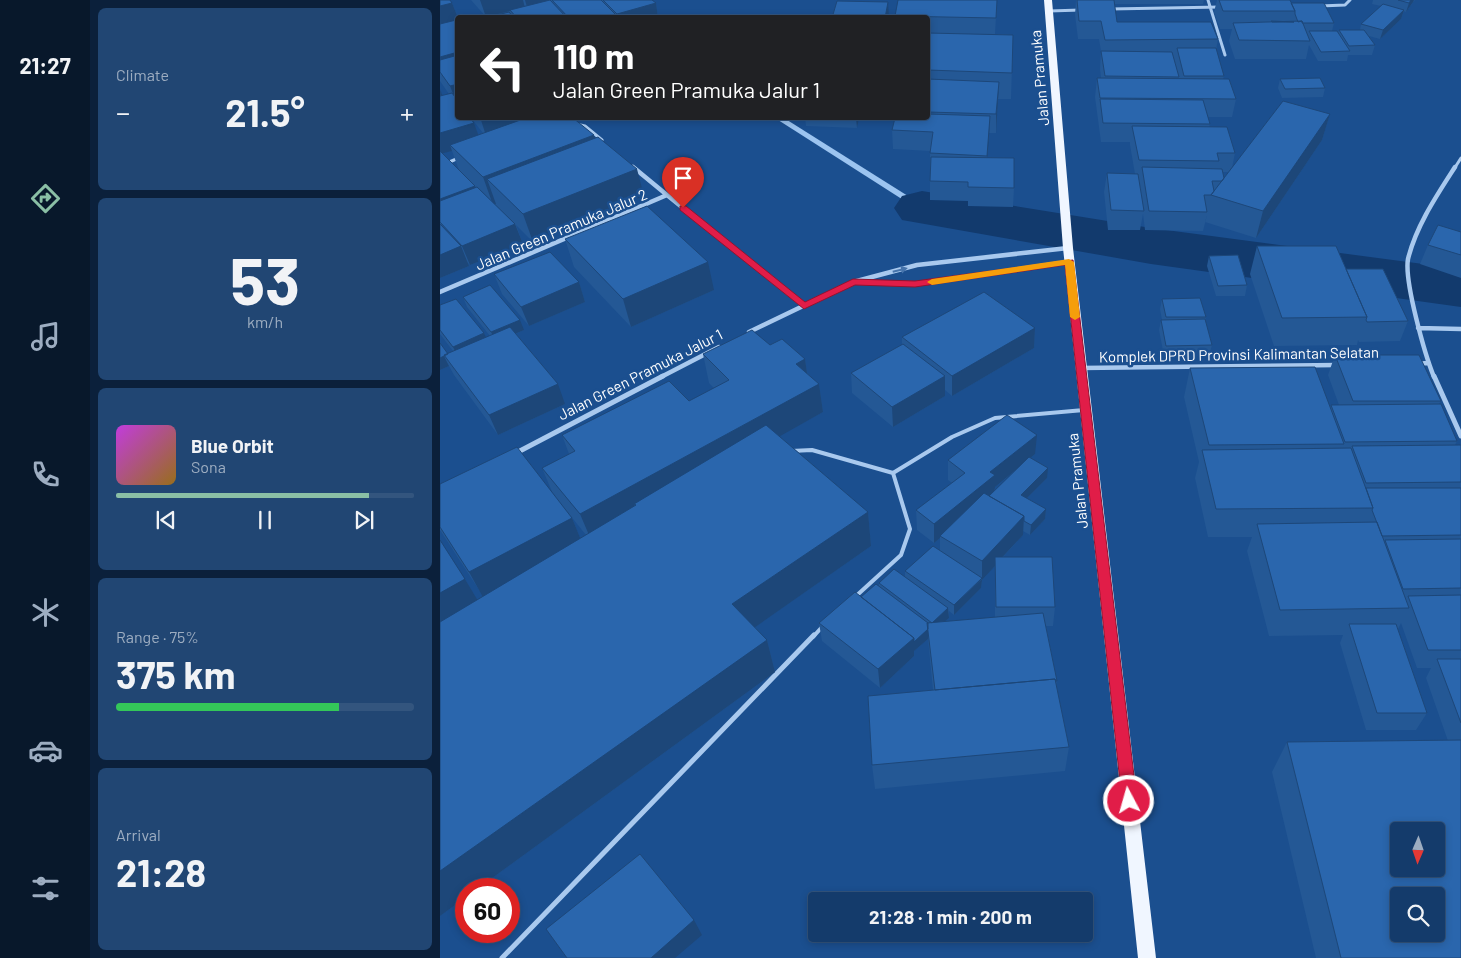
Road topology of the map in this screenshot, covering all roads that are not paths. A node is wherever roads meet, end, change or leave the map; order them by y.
1 (1048, 0) edge
2 (1208, 0) edge
3 (1350, 0) edge
4 (1229, 6) edge
5 (1316, 6) edge
6 (1210, 7) junction
7 (1106, 9) edge
8 (1087, 10) edge
9 (1049, 11) junction
10 (1225, 55) dead end
11 (570, 123) edge
12 (607, 145) edge
13 (466, 155) edge
14 (1461, 158) edge
15 (630, 164) edge
16 (440, 166) edge
17 (668, 196) junction
18 (1068, 250) junction
19 (853, 282) junction
20 (440, 292) edge
21 (804, 306) junction
22 (1418, 328) junction
23 (1461, 329) edge
24 (744, 335) edge
25 (726, 343) edge
26 (1349, 364) edge
27 (1408, 364) edge
28 (1428, 364) junction
29 (1081, 368) junction
30 (1086, 410) junction
31 (1461, 436) edge
32 (786, 452) edge
33 (509, 456) edge
34 (893, 472) junction
35 (853, 599) edge
36 (826, 624) edge
37 (502, 958) edge
38 (1147, 958) edge

1 - 9 main road, Jalan Pramuka
2 - 6 street
3 - 5 street
4 - 6 street
6 - 7 street
6 - 10 street
8 - 9 street
9 - 18 main road, Jalan Pramuka
11 - 12 street
13 - 16 street
14 - 22 street
15 - 17 street
17 - 20 street, Jalan Green Pramuka Jalur 2
17 - 21 street, Jalan Green Pramuka Jalur 2
19 -> 18 street, Jalan Green Pramuka Jalur 1
18 - 19 street, Jalan Green Pramuka Jalur 1
18 - 29 main road, Jalan Pramuka
19 - 21 street, Jalan Green Pramuka Jalur 1
21 - 24 street, Jalan Green Pramuka Jalur 1
22 - 23 street
22 - 28 street
25 - 33 street, Jalan Green Pramuka Jalur 1
26 - 29 street, Komplek DPRD Provinsi Kalimantan Selatan
27 - 28 street
28 - 31 street
29 - 30 main road, Jalan Pramuka
30 - 34 lane
30 - 38 main road, Jalan Pramuka
32 - 34 lane
34 - 35 lane
36 - 37 lane

